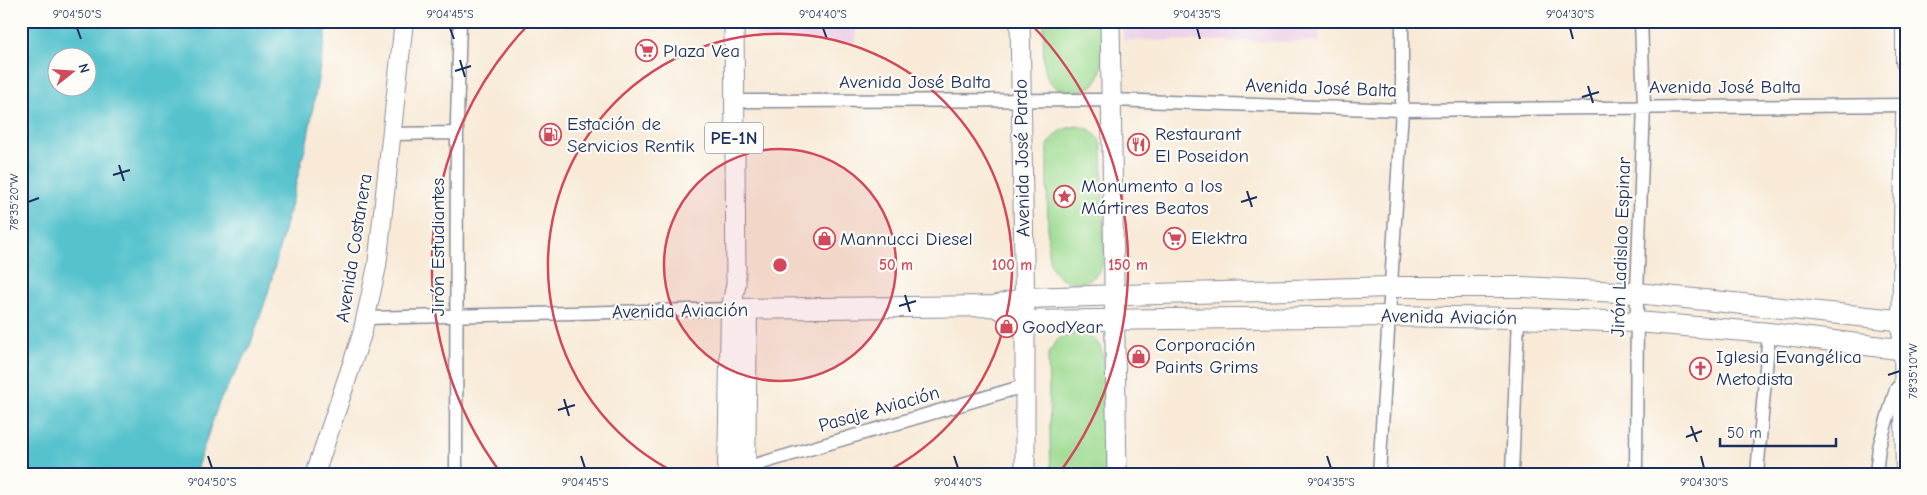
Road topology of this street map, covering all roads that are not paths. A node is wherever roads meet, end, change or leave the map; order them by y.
1 (404, 21) edge
2 (460, 21) edge
3 (734, 21) edge
4 (1020, 21) edge
5 (1110, 21) edge
6 (1402, 21) edge
7 (1641, 21) edge
8 (1906, 21) edge
9 (1906, 62) edge
10 (1022, 100) junction
11 (1111, 100) junction
12 (734, 101) junction
13 (1906, 105) edge
14 (1644, 106) junction
15 (1402, 110) junction
16 (1906, 115) edge
17 (457, 133) junction
18 (392, 134) junction
19 (1390, 287) junction
20 (1637, 293) junction
21 (1114, 295) junction
22 (1025, 298) junction
23 (994, 306) junction
24 (739, 309) junction
25 (456, 316) junction
26 (1389, 316) junction
27 (366, 318) junction
28 (1518, 318) junction
29 (1114, 320) junction
30 (1026, 321) junction
31 (1904, 321) edge
32 (1637, 322) junction
33 (1769, 333) junction
34 (1904, 350) edge
35 (1904, 382) junction
36 (1024, 386) junction
37 (739, 472) edge
38 (315, 474) edge
39 (456, 474) edge
40 (1025, 474) edge
41 (1117, 474) edge
42 (1379, 474) edge
43 (1512, 474) edge
44 (1636, 474) edge
45 (1757, 474) edge
46 (1876, 474) edge
47 (1905, 474) edge

1 - 18 main road, Avenida Costanera
2 - 17 street, Jirón Estudiantes
3 - 12 main road, PE-1N
4 - 10 main road, Avenida José Pardo
5 - 11 main road
6 - 15 street
7 - 14 street, Jirón Ladislao Espinar
8 - 9 highway
10 - 11 street, Avenida José Balta
10 - 12 street, Avenida José Balta
10 - 22 main road, Avenida José Pardo
11 - 15 street, Avenida José Balta
11 - 21 main road
12 - 24 main road, PE-1N
13 - 14 street, Avenida José Balta
14 - 15 street, Avenida José Balta
14 - 20 street, Jirón Ladislao Espinar
15 - 19 street
16 - 31 highway
17 - 18 street
17 - 25 street, Jirón Estudiantes
18 - 27 main road, Avenida Costanera
19 - 20 highway, Avenida Aviación
19 - 21 highway, Avenida Aviación
19 - 26 street
20 - 31 highway, Avenida Aviación
20 - 32 street, Jirón Ladislao Espinar
21 - 22 highway, Avenida Aviación
21 - 29 main road
22 - 23 highway, Avenida Aviación
22 - 30 main road, Avenida José Pardo
23 - 24 highway, Avenida Aviación
23 - 30 highway, Avenida Aviación
24 - 25 street, Avenida Aviación
24 - 37 highway, PE-1N
25 - 27 street, Avenida Aviación
25 - 39 street, Jirón Estudiantes
26 - 28 highway, Avenida Aviación
26 - 29 highway, Avenida Aviación
26 - 42 street
27 - 38 main road, Avenida Costanera
28 - 32 highway, Avenida Aviación
28 - 43 street
29 - 30 highway, Avenida Aviación
29 - 41 main road
30 - 36 main road, Avenida José Pardo
31 - 34 highway
32 - 33 highway, Avenida Aviación
32 - 44 street, Jirón Ladislao Espinar
33 - 34 highway, Avenida Aviación
33 - 45 street
34 - 35 main road
35 - 46 street
35 - 47 main road
36 - 37 street, Pasaje Aviación
36 - 40 main road, Avenida José Pardo

